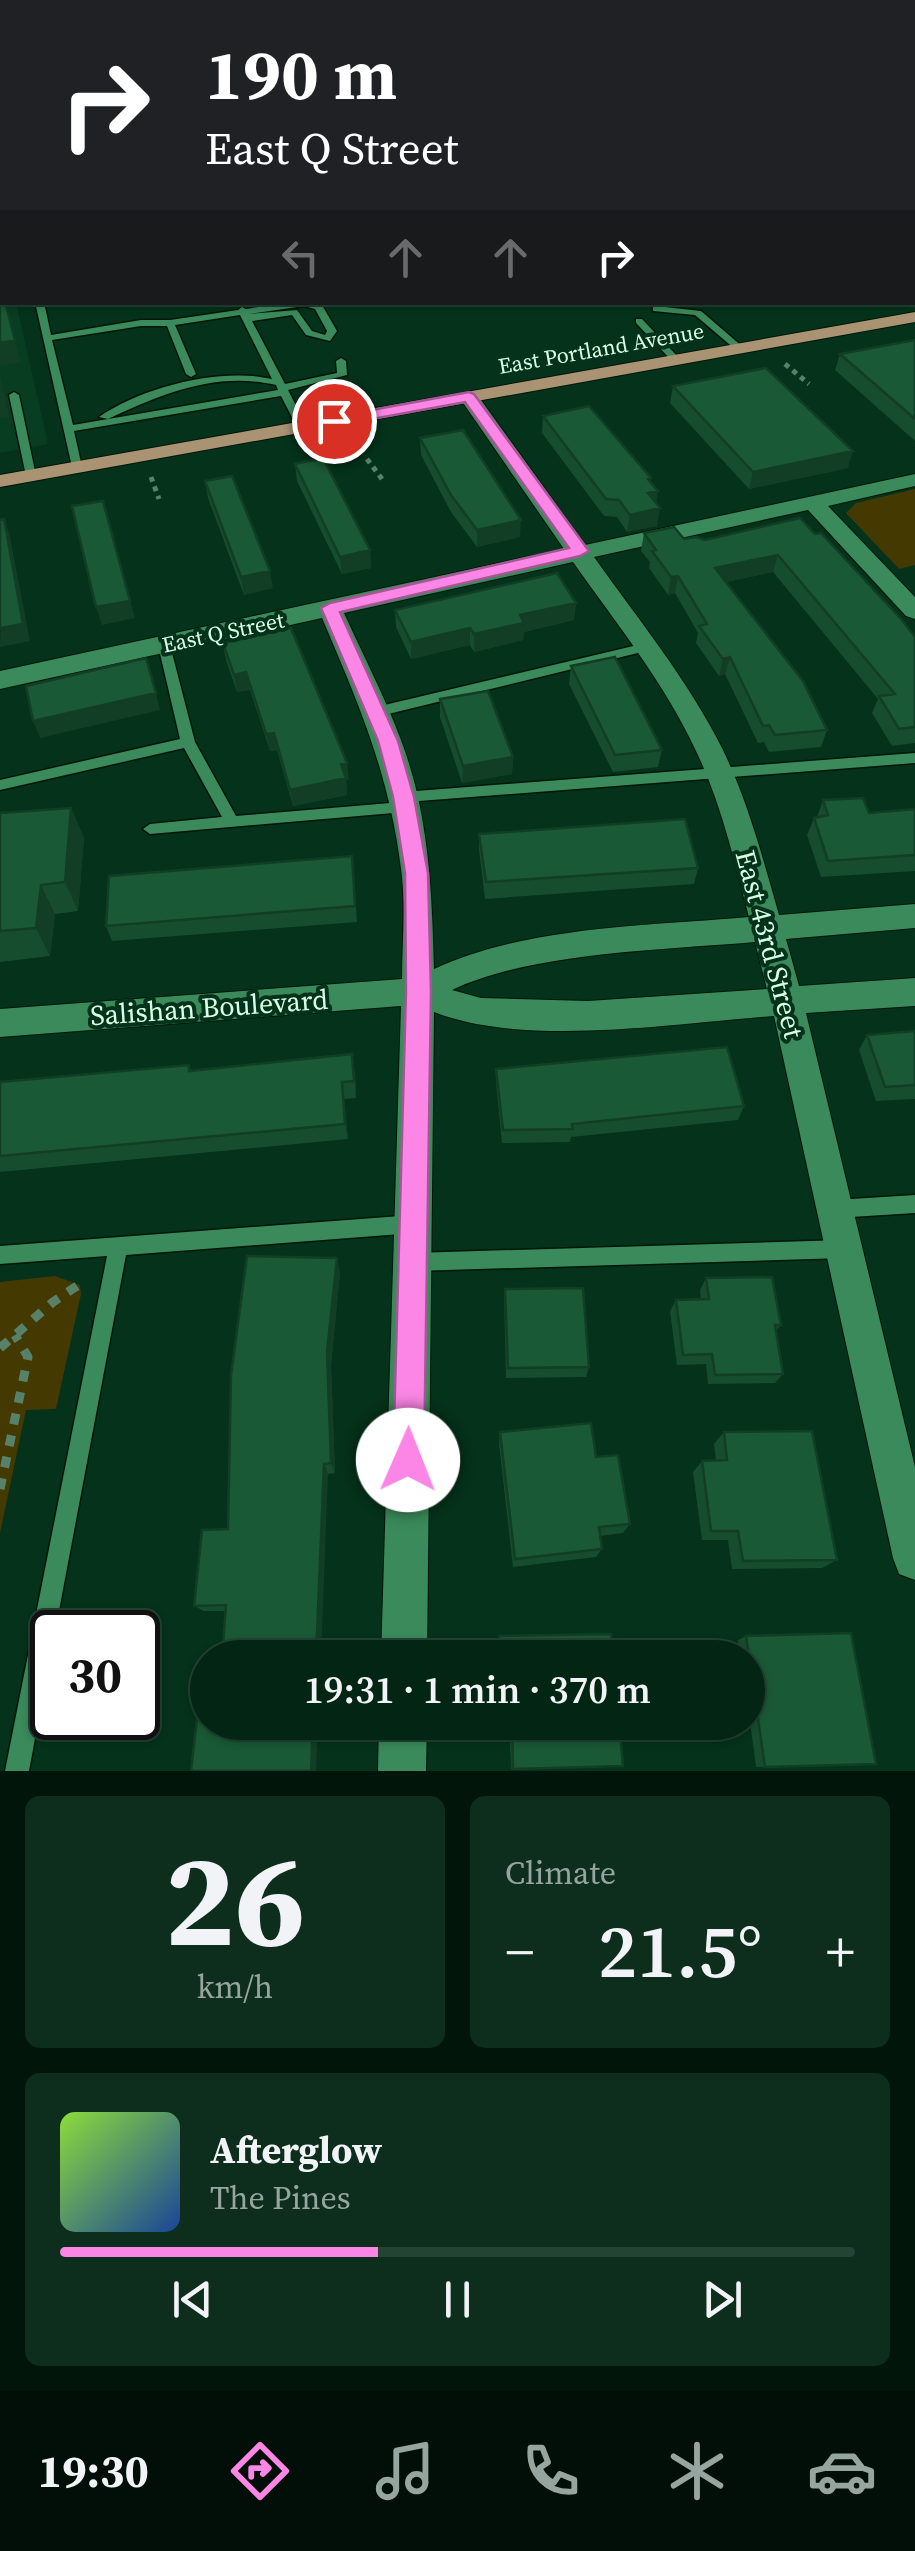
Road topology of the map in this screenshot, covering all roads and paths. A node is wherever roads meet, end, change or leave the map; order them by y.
1 (39, 305) edge
2 (304, 305) edge
3 (315, 305) edge
4 (656, 309) dead end
5 (242, 311) edge
6 (915, 317) edge
7 (639, 322) dead end
8 (170, 323) junction
9 (47, 338) junction
10 (740, 348) junction
11 (676, 360) junction
12 (341, 361) dead end
13 (191, 374) dead end
14 (798, 375) dead end
15 (809, 384) dead end
16 (282, 388) junction
17 (14, 395) dead end
18 (469, 397) junction
19 (302, 427) junction
20 (76, 428) junction
21 (366, 458) dead end
22 (77, 467) junction
23 (31, 476) junction
24 (151, 476) dead end
25 (382, 479) dead end
26 (915, 480) edge
27 (0, 481) edge
28 (159, 499) dead end
29 (813, 503) junction
30 (580, 551) junction
31 (330, 608) junction
32 (915, 611) edge
33 (164, 645) junction
34 (646, 647) junction
35 (0, 680) edge
36 (376, 712) junction
37 (188, 742) junction
38 (915, 758) edge
39 (720, 776) junction
40 (0, 785) edge
41 (404, 802) junction
42 (232, 822) junction
43 (150, 829) dead end
44 (915, 916) edge
45 (768, 927) junction
46 (418, 992) junction
47 (915, 992) edge
48 (786, 1002) junction
49 (0, 1024) edge
50 (915, 1204) edge
51 (835, 1209) junction
52 (413, 1243) junction
53 (118, 1246) junction
54 (844, 1249) junction
55 (0, 1255) edge
56 (15, 1335) junction
57 (0, 1348) edge
58 (0, 1490) edge
59 (915, 1558) edge
60 (404, 1640) edge
61 (403, 1740) edge
62 (18, 1771) edge
63 (402, 1771) edge

1 - 9 lane
2 - 5 lane
3 - 5 lane
4 - 10 lane
5 - 8 lane
5 - 16 lane
6 - 10 main road, East Portland Avenue
7 - 11 lane
8 - 9 lane
8 - 13 lane
9 - 20 lane
10 - 11 main road, East Portland Avenue
11 - 18 main road, East Portland Avenue
12 - 16 lane
14 - 15 path
16 - 19 lane
16 - 20 lane
16 - 20 lane
17 - 23 lane
18 - 19 main road, East Portland Avenue
18 - 30 street, East 43rd Street
19 - 22 main road, East Portland Avenue
20 - 22 lane
21 - 25 path
22 - 23 main road, East Portland Avenue
23 - 27 main road, East Portland Avenue
24 - 28 path
26 - 29 street, East Q Street
29 - 30 street, East Q Street
29 - 32 street
30 - 31 street, East Q Street
30 - 34 street, East 43rd Street
31 - 33 street, East Q Street
31 - 36 street
33 - 35 street, East Q Street
33 - 37 lane
34 - 36 lane
34 - 39 street, East 43rd Street
36 - 41 street
37 - 40 lane
37 - 42 lane
38 - 39 lane
39 - 41 lane
39 - 45 street, East 43rd Street
41 - 42 lane
41 - 46 street
42 - 43 lane
44 - 45 street, Salishan Boulevard
45 - 46 street, Salishan Boulevard
45 - 48 street, East 43rd Street
46 - 48 street, Salishan Boulevard
46 - 49 street, Salishan Boulevard
46 - 52 street
47 - 48 street, Salishan Boulevard
48 - 51 street, East 43rd Street
50 - 51 lane
51 - 54 street, East 43rd Street
52 - 53 lane
52 - 54 lane
52 - 60 street
53 - 55 lane
53 - 56 path
53 - 62 lane
54 - 59 street, East 43rd Street
56 - 57 path
56 - 58 path
61 - 63 street

